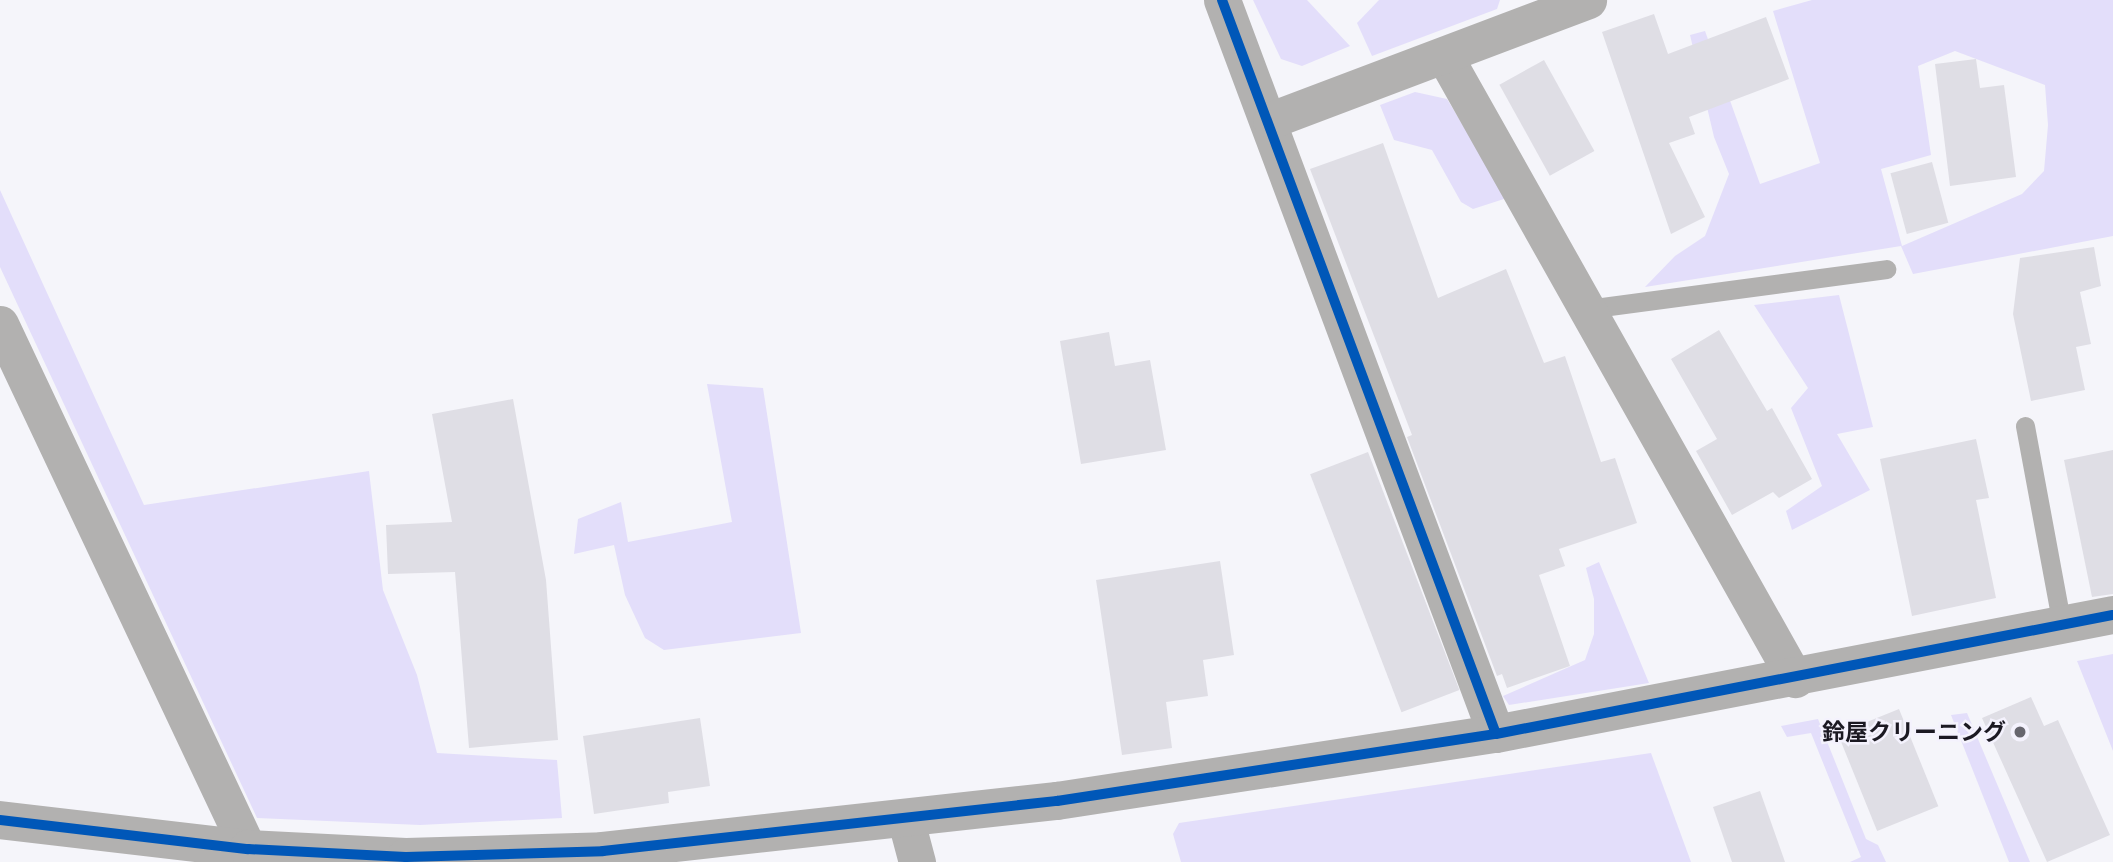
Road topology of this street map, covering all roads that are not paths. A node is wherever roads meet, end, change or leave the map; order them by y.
1 (1222, 0) edge
2 (1588, 0) edge
3 (1543, 8) edge
4 (1445, 57) junction
5 (1271, 120) junction
6 (1886, 269) dead end
7 (1587, 309) junction
8 (0, 324) edge
9 (2025, 426) dead end
10 (2113, 615) edge
11 (2062, 625) junction
12 (1795, 679) junction
13 (1496, 734) junction
14 (905, 817) junction
15 (0, 820) edge
16 (248, 849) junction
17 (917, 862) edge

1 - 5 street
2 - 3 street
3 - 4 street
4 - 5 street
4 - 7 street
5 - 13 street
6 - 7 lane
7 - 12 street
8 - 16 street
9 - 11 lane
10 - 11 street
11 - 12 street
12 - 13 street
13 - 14 street
14 - 16 street
14 - 17 street
15 - 16 street

